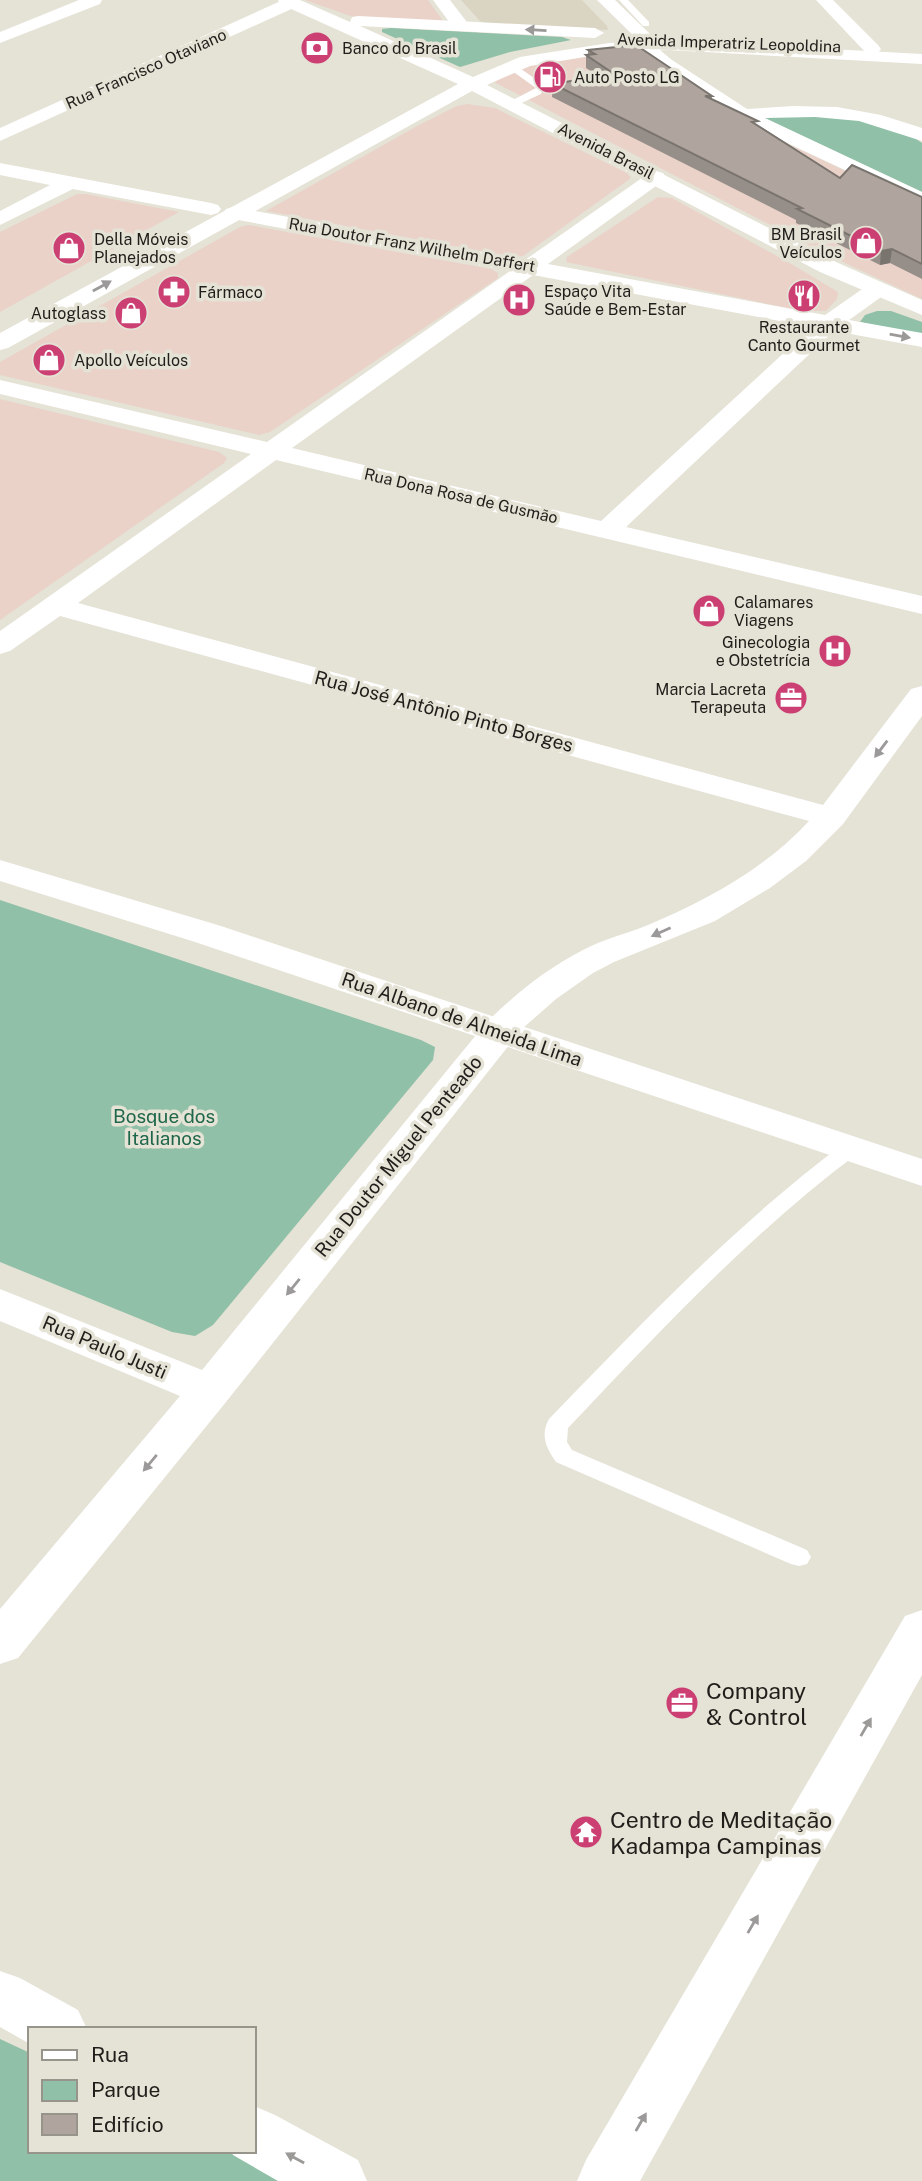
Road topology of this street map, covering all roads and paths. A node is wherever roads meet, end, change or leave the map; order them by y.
1 (94, 0) edge
2 (441, 0) edge
3 (605, 0) edge
4 (623, 0) edge
5 (824, 0) edge
6 (289, 1) edge
7 (337, 20) junction
8 (461, 26) junction
9 (639, 34) junction
10 (0, 38) edge
11 (872, 49) junction
12 (922, 51) edge
13 (922, 59) edge
14 (511, 66) junction
15 (465, 80) junction
16 (520, 107) junction
17 (424, 109) junction
18 (743, 114) junction
19 (0, 135) edge
20 (922, 135) edge
21 (0, 169) edge
22 (656, 177) junction
23 (71, 182) junction
24 (922, 201) edge
25 (222, 211) junction
26 (0, 219) edge
27 (532, 267) junction
28 (876, 290) junction
29 (922, 308) edge
30 (0, 321) edge
31 (829, 323) junction
32 (922, 340) edge
33 (0, 343) edge
34 (0, 387) edge
35 (270, 451) junction
36 (607, 530) junction
37 (922, 605) edge
38 (57, 606) junction
39 (0, 645) edge
40 (922, 695) edge
41 (831, 817) junction
42 (0, 870) edge
43 (498, 1032) junction
44 (850, 1149) junction
45 (922, 1173) edge
46 (0, 1304) edge
47 (210, 1391) junction
48 (799, 1557) dead end
49 (922, 1630) edge
50 (0, 1644) edge
51 (0, 1997) edge
52 (54, 2027) edge
53 (256, 2137) edge
54 (337, 2181) edge
55 (607, 2181) edge

1 - 10 street
2 - 8 street
3 - 9 street
4 - 9 lane
5 - 11 street
6 - 7 street, Avenida Brasil
6 - 19 street, Rua Francisco Otaviano
7 - 8 street
7 - 15 street, Avenida Brasil
9 -> 8 street
9 - 11 street, Avenida Imperatriz Leopoldina
9 - 13 street, Avenida Imperatriz Leopoldina
9 - 14 street, Avenida Imperatriz Leopoldina
9 - 15 street, Avenida Imperatriz Leopoldina
9 - 18 street
11 - 12 street, Avenida Imperatriz Leopoldina
14 - 15 street, Avenida Imperatriz Leopoldina
14 - 16 lane
15 - 16 street, Avenida Brasil
15 - 17 street
15 - 25 street
16 - 17 street
16 - 22 street, Avenida Brasil
17 - 25 street
18 - 20 street
18 - 24 street
21 - 23 street, Rua Doutor Franz Wilhelm Daffert
22 - 27 street
22 - 28 street, Avenida Brasil
23 - 25 street, Rua Doutor Franz Wilhelm Daffert
23 - 26 street
25 - 27 street, Rua Doutor Franz Wilhelm Daffert
25 - 30 street
33 -> 25 street
27 - 31 street, Rua Doutor Franz Wilhelm Daffert
27 - 35 street
28 - 29 street, Avenida Brasil
28 - 31 street
31 -> 32 street, Rua Doutor Franz Wilhelm Daffert
31 - 36 street
34 - 35 street, Rua Dona Rosa de Gusmão
35 - 36 street, Rua Dona Rosa de Gusmão
35 - 38 street
36 - 37 street, Rua Dona Rosa de Gusmão
38 - 39 street
38 - 41 street, Rua José Antônio Pinto Borges
40 -> 41 street, Rua Doutor Miguel Penteado
41 -> 43 street, Rua Doutor Miguel Penteado
42 - 43 street, Rua Albano de Almeida Lima
43 - 44 street, Rua Albano de Almeida Lima
43 -> 47 street, Rua Doutor Miguel Penteado
44 - 45 street, Rua Albano de Almeida Lima
44 - 48 lane
46 - 47 street, Rua Paulo Justi
47 -> 50 street, Rua Doutor Miguel Penteado
55 -> 49 street
51 - 52 street
54 -> 53 street

